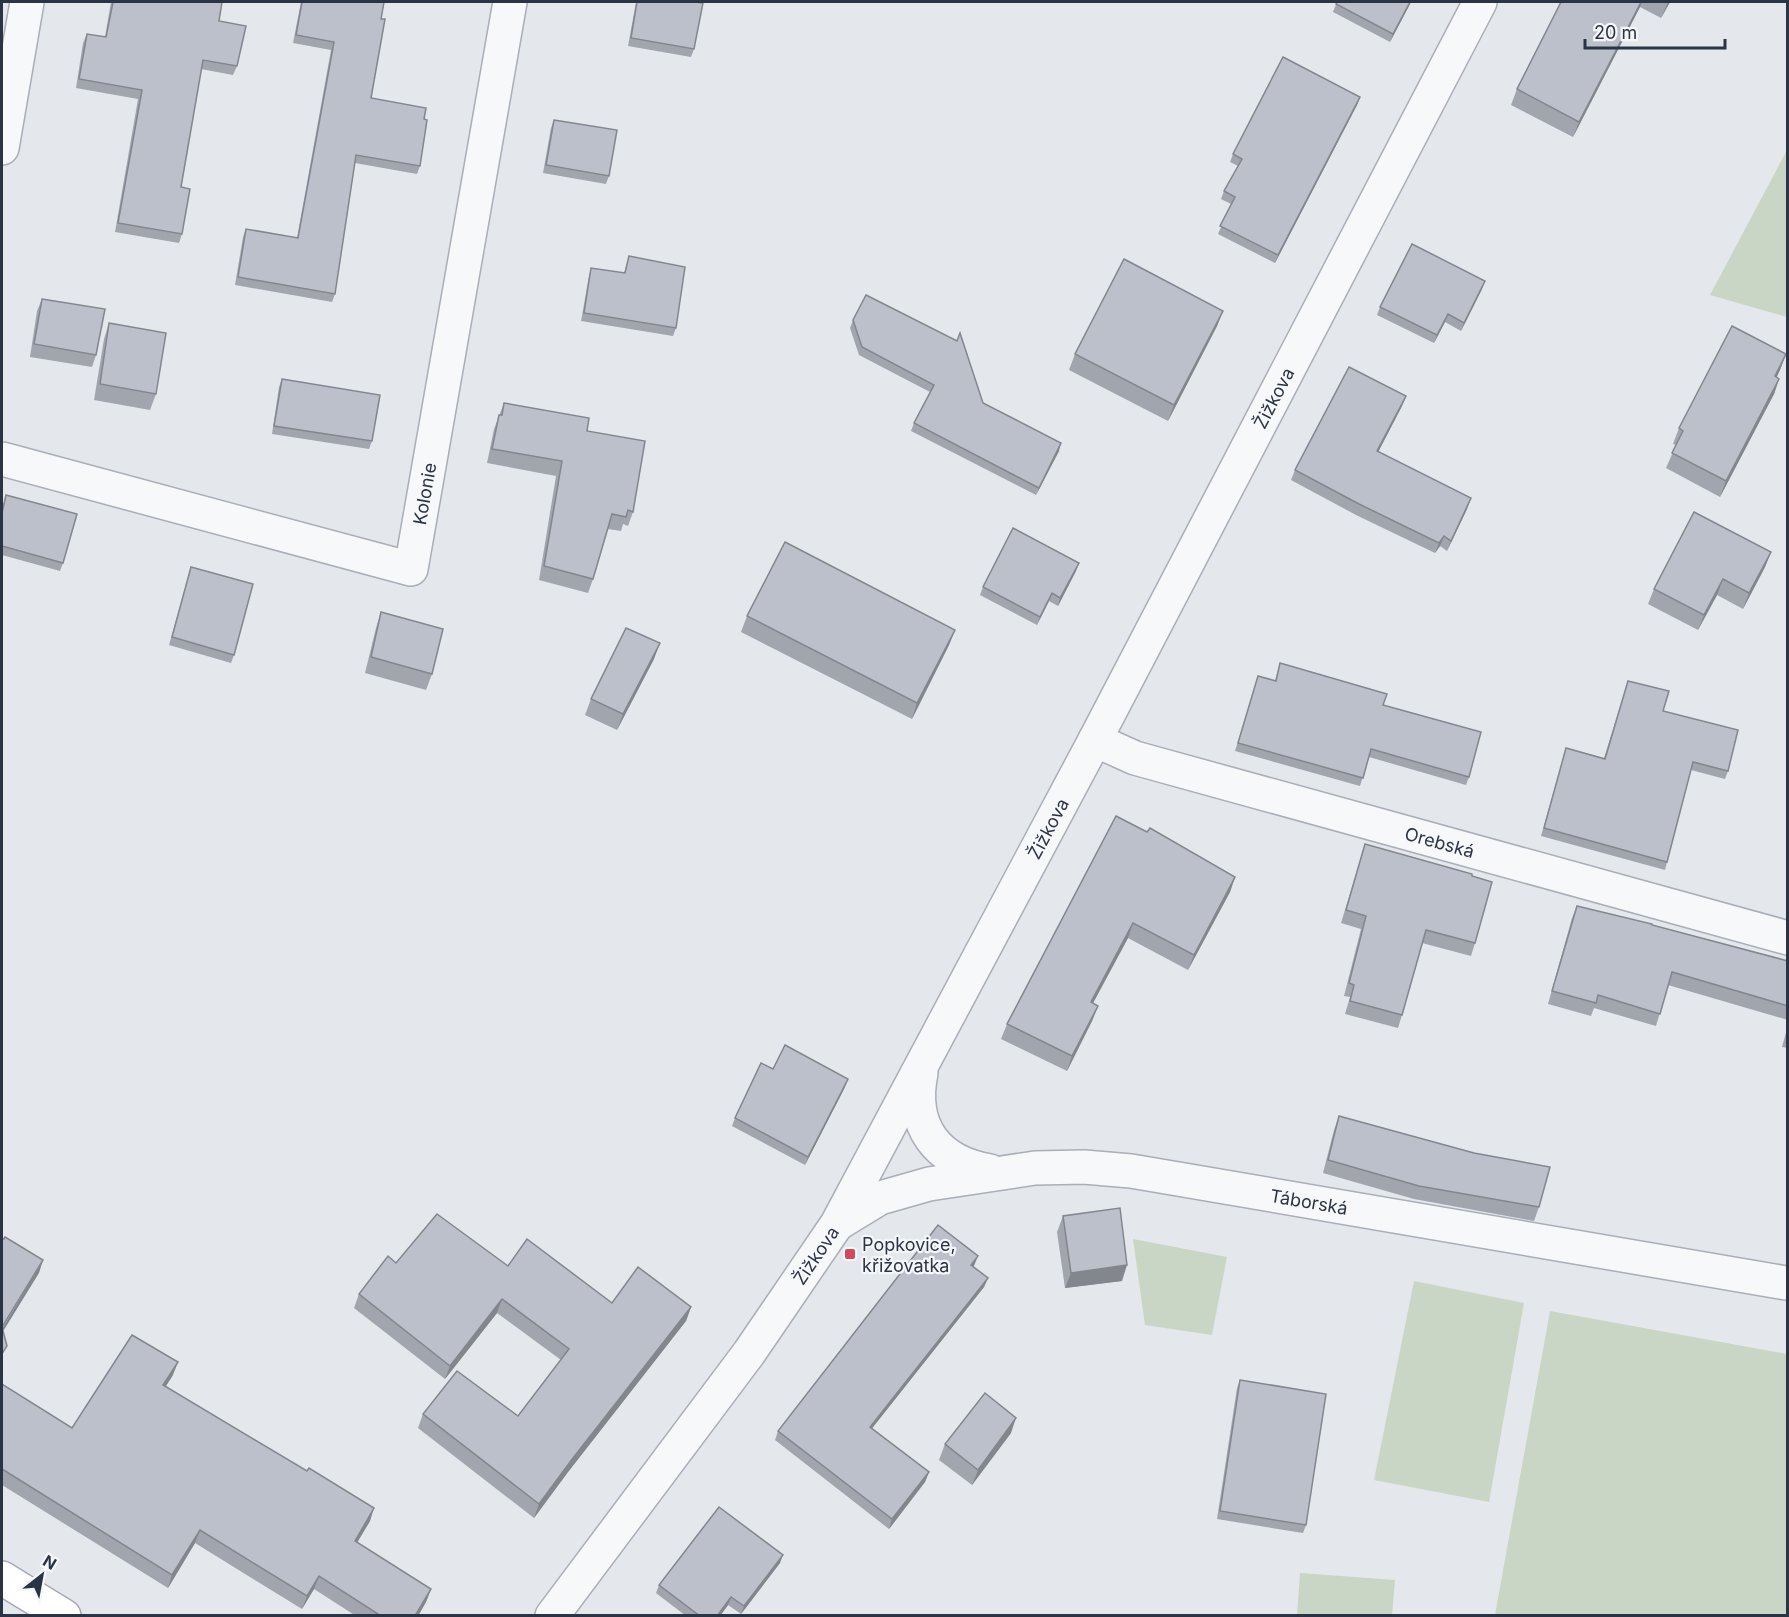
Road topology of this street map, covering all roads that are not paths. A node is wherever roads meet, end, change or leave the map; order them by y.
1 (27, 2) edge
2 (510, 2) edge
3 (1480, 2) edge
4 (2, 148) edge
5 (2, 459) edge
6 (1095, 740) junction
7 (1788, 938) edge
8 (922, 1067) junction
9 (997, 1173) junction
10 (837, 1224) junction
11 (1786, 1283) edge
12 (2, 1578) edge
13 (64, 1616) edge
14 (552, 1616) edge

1 - 4 street
2 - 5 street, Kolonie
3 - 6 street, Žižkova
6 - 7 street, Orebská
6 - 8 street, Žižkova
8 - 9 street
8 - 10 street, Žižkova
9 - 10 street, Táborská
9 - 11 street, Táborská
10 - 14 street, Žižkova
12 - 13 main road

